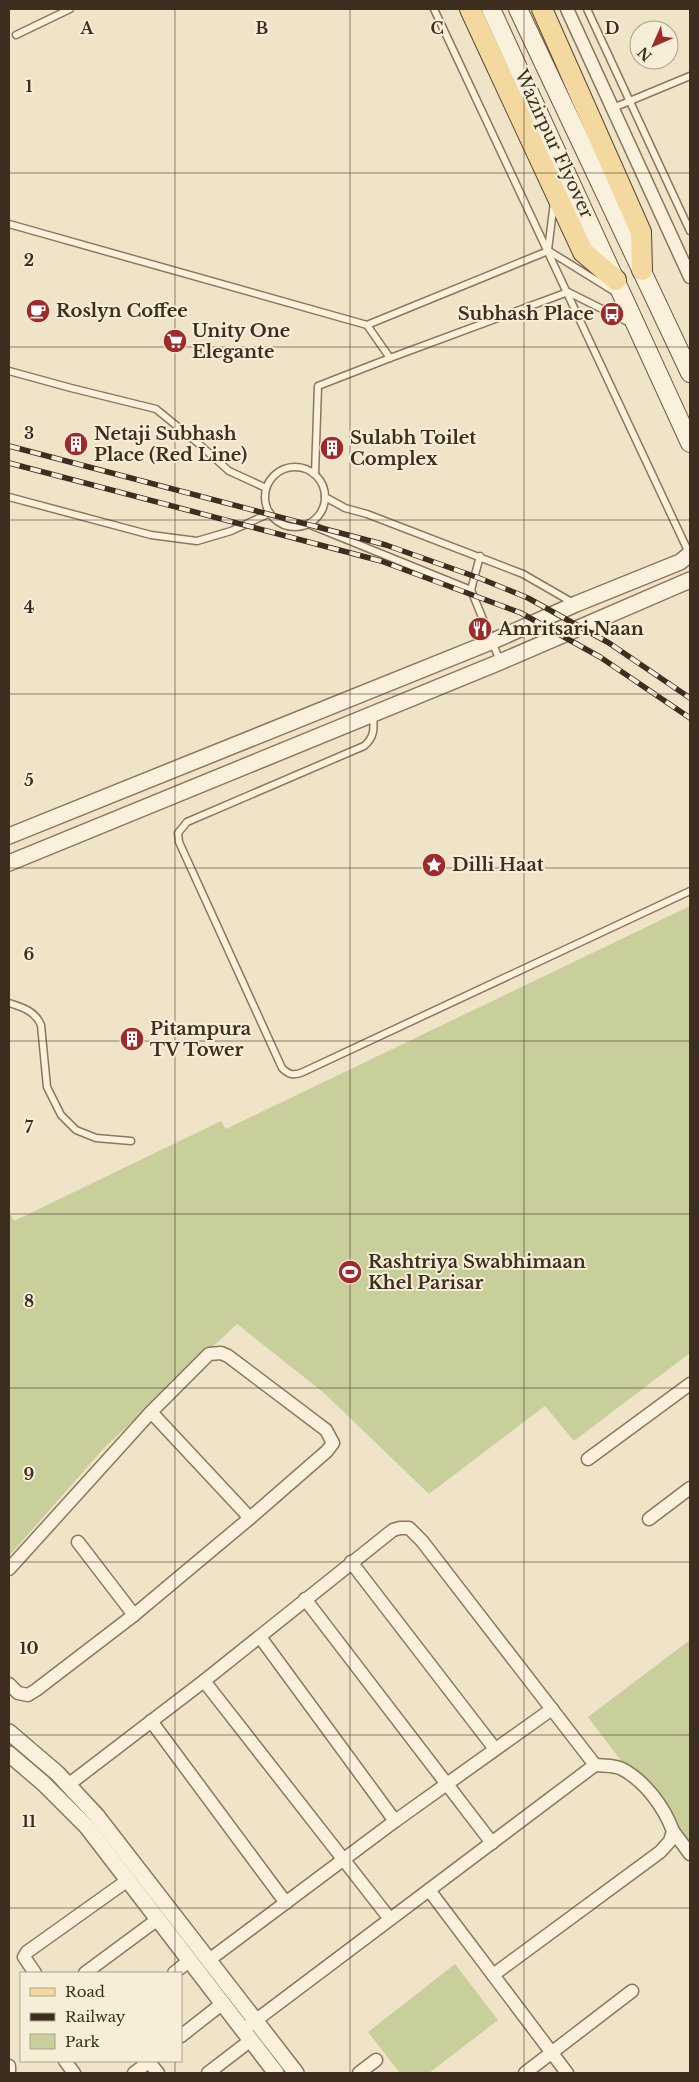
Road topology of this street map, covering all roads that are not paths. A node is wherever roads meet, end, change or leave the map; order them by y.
1 (70, 9) edge
2 (434, 9) edge
3 (470, 9) edge
4 (491, 9) edge
5 (518, 9) edge
6 (542, 9) edge
7 (567, 9) edge
8 (587, 9) edge
9 (16, 35) dead end
10 (690, 76) edge
11 (631, 101) junction
12 (613, 108) junction
13 (555, 190) junction
14 (9, 224) edge
15 (690, 232) edge
16 (548, 251) junction
17 (642, 270) junction
18 (690, 277) edge
19 (620, 288) junction
20 (568, 292) junction
21 (366, 325) junction
22 (637, 326) junction
23 (390, 358) junction
24 (9, 371) edge
25 (690, 372) edge
26 (690, 443) edge
27 (315, 474) junction
28 (266, 488) junction
29 (325, 497) junction
30 (9, 498) edge
31 (270, 513) junction
32 (308, 524) junction
33 (690, 554) edge
34 (480, 556) junction
35 (690, 580) edge
36 (471, 590) junction
37 (576, 604) junction
38 (492, 641) junction
39 (500, 662) junction
40 (373, 714) junction
41 (114, 792) junction
42 (124, 814) junction
43 (9, 836) edge
44 (9, 863) edge
45 (690, 891) edge
46 (9, 1003) edge
47 (131, 1141) dead end
48 (690, 1384) edge
49 (151, 1412) junction
50 (588, 1459) dead end
51 (690, 1488) edge
52 (250, 1518) junction
53 (649, 1519) dead end
54 (78, 1542) dead end
55 (351, 1562) junction
56 (9, 1569) edge
57 (305, 1599) junction
58 (134, 1615) junction
59 (260, 1637) junction
60 (204, 1680) junction
61 (9, 1684) edge
62 (552, 1710) junction
63 (151, 1721) junction
64 (9, 1732) edge
65 (24, 1744) junction
66 (495, 1748) junction
67 (10, 1756) edge
68 (595, 1765) junction
69 (68, 1784) junction
70 (448, 1784) junction
71 (394, 1821) junction
72 (674, 1831) junction
73 (492, 1843) junction
74 (690, 1854) edge
75 (344, 1859) junction
76 (128, 1880) junction
77 (429, 1890) junction
78 (286, 1903) junction
79 (158, 1919) junction
80 (390, 1919) junction
81 (190, 1960) junction
82 (209, 1960) junction
83 (34, 1972) edge
84 (85, 1972) edge
85 (175, 1972) edge
86 (493, 1975) junction
87 (632, 1991) dead end
88 (223, 2003) junction
89 (256, 2021) junction
90 (182, 2035) edge
91 (247, 2035) junction
92 (551, 2053) junction
93 (376, 2060) dead end
94 (66, 2062) edge
95 (148, 2062) edge
96 (150, 2062) edge
97 (9, 2066) edge
98 (9, 2073) edge
99 (74, 2073) edge
100 (134, 2073) edge
101 (158, 2073) edge
102 (208, 2073) edge
103 (276, 2073) edge
104 (296, 2073) edge
105 (359, 2073) edge
106 (525, 2073) edge
107 (567, 2073) edge

1 - 9 lane
2 - 16 lane
3 - 13 main road
4 - 19 main road, Wazirpur Flyover
5 - 17 main road, Wazirpur Flyover
6 - 17 main road
7 - 12 street
8 - 11 lane
10 - 11 lane
11 - 12 lane
11 - 15 lane
12 - 18 street
13 - 16 lane
13 - 19 main road
14 - 21 lane
16 - 19 lane
16 - 20 lane
16 - 21 lane
17 - 25 main road, Wazirpur Flyover
19 - 22 main road, Wazirpur Flyover
20 - 22 lane
20 - 23 lane
20 - 33 lane
21 - 23 lane
22 - 26 main road, Wazirpur Flyover
23 - 27 lane
24 - 28 lane
27 - 28 lane
27 - 29 lane
28 - 31 lane
29 - 32 lane
29 - 34 lane
30 - 31 lane
31 - 32 lane
32 - 36 lane
33 - 37 street
34 - 36 lane
34 - 37 lane
35 - 39 street
36 - 38 lane
37 - 38 street
38 - 39 lane
38 - 41 street
39 - 40 street
40 - 42 street
40 - 45 lane
41 - 42 street
41 - 43 street
42 - 44 street
46 - 47 lane
48 - 50 street
49 - 52 street
49 - 52 street
49 - 56 street
51 - 53 street
52 - 58 street
54 - 58 street
55 - 57 street
55 - 62 street
55 - 66 street
57 - 59 street
57 - 70 street
58 - 61 street
59 - 60 street
59 - 71 street
60 - 63 street
60 - 75 street
62 - 66 street
62 - 68 street
63 - 69 street
63 - 78 street
64 - 65 street
65 - 67 street
65 - 69 street
66 - 70 street
67 - 76 street
68 - 72 street
68 - 73 street
69 - 82 street
70 - 71 street
70 - 73 street
71 - 75 street
72 - 74 street
72 - 86 street
73 - 77 street
75 - 78 street
75 - 80 street
76 - 79 street
76 - 83 street
77 - 80 street
77 - 86 street
78 - 82 street
79 - 81 street
79 - 84 street
80 - 89 street
81 - 85 street
81 - 88 street
82 - 89 street
86 - 92 street
87 - 92 street
88 - 90 street
88 - 91 street
89 - 91 street
89 - 104 street
91 - 102 street
91 - 103 street
92 - 106 street
92 - 107 street
93 - 105 street
94 - 99 street
95 - 100 street
96 - 101 street
97 - 98 street

